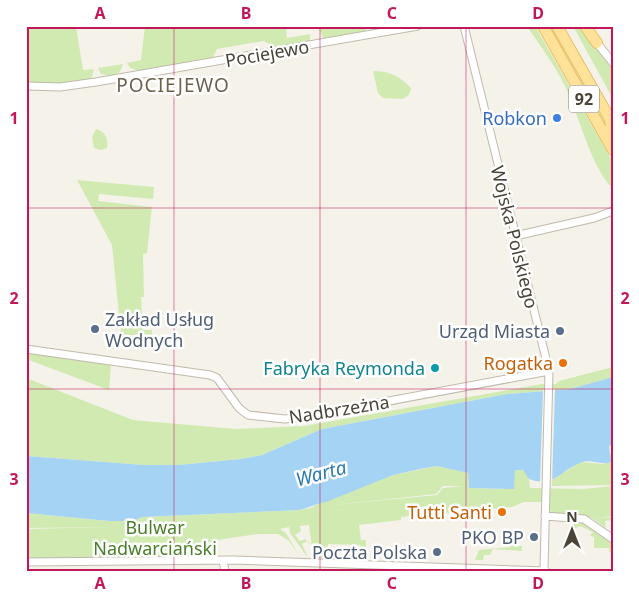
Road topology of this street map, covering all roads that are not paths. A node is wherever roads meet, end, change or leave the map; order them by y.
1 (418, 26) edge
2 (464, 26) edge
3 (543, 26) edge
4 (557, 26) edge
5 (585, 26) edge
6 (597, 43) joint
7 (613, 63) edge
8 (26, 86) edge
9 (613, 143) edge
10 (613, 150) edge
11 (613, 211) edge
12 (515, 236) junction
13 (26, 349) edge
14 (549, 371) junction
15 (546, 516) junction
16 (613, 539) edge
17 (223, 561) junction
18 (26, 562) edge
19 (39, 562) junction
20 (337, 567) edge
21 (464, 569) edge
22 (535, 570) edge
23 (545, 570) edge
24 (40, 571) edge
25 (225, 571) edge

1 - 8 street, Pociejewo
2 - 12 street, Wojska Polskiego
3 - 10 main road, 92
4 - 9 main road, 92
5 - 6 main road
6 - 7 street
11 - 12 street
12 - 14 street, Wojska Polskiego
13 - 14 street, Nadbrzeżna
14 - 15 street, Wojska Polskiego
15 - 16 street
15 - 23 street, Wojska Polskiego
17 - 19 street
17 - 20 street
17 - 25 street
18 - 19 street
19 - 24 street
20 - 21 street
21 - 22 street
22 - 23 street

